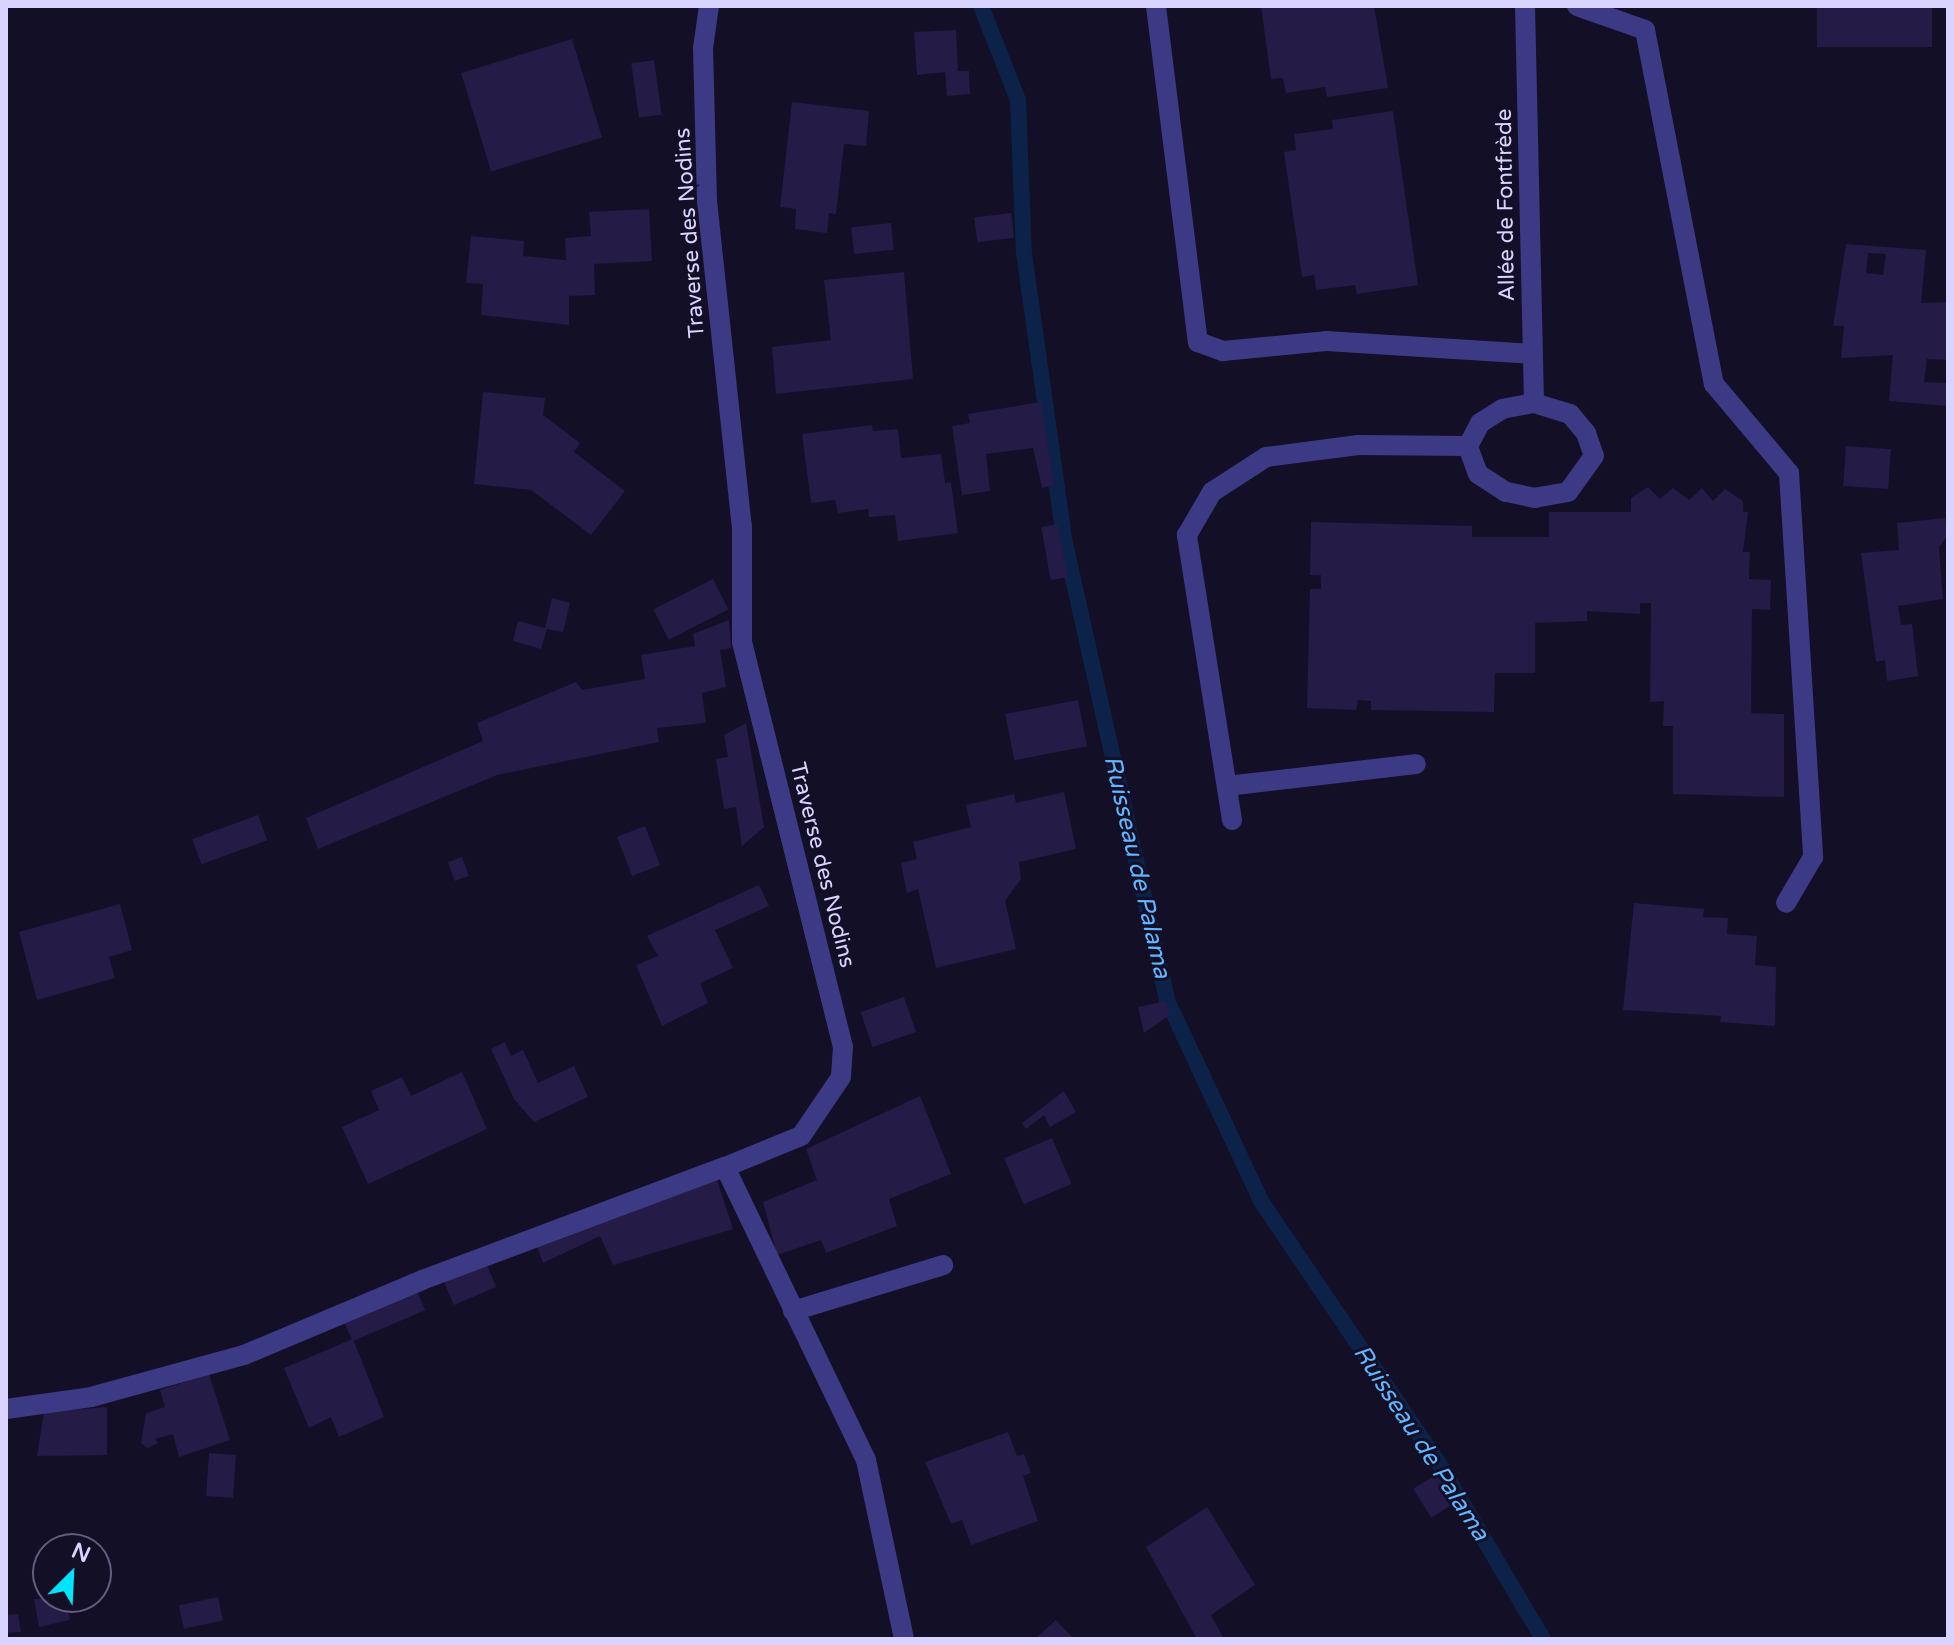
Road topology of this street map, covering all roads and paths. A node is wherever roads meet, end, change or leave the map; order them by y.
1 (709, 6) edge
2 (1156, 6) edge
3 (1525, 6) edge
4 (1577, 6) edge
5 (1533, 354) junction
6 (1534, 403) junction
7 (1468, 446) junction
8 (1416, 764) dead end
9 (1227, 786) junction
10 (1232, 820) dead end
11 (1786, 903) dead end
12 (725, 1167) junction
13 (943, 1265) dead end
14 (793, 1311) junction
15 (6, 1409) edge
16 (904, 1639) edge

1 - 12 street, Traverse des Nodins
2 - 5 street
3 - 5 street, Allée de Fontfrède
4 - 11 street
5 - 6 street, Allée de Fontfrède
6 - 7 street
6 - 7 street
7 - 9 street
8 - 9 street
9 - 10 street
12 - 14 street
12 - 15 street, Traverse des Nodins
13 - 14 street
14 - 16 street

